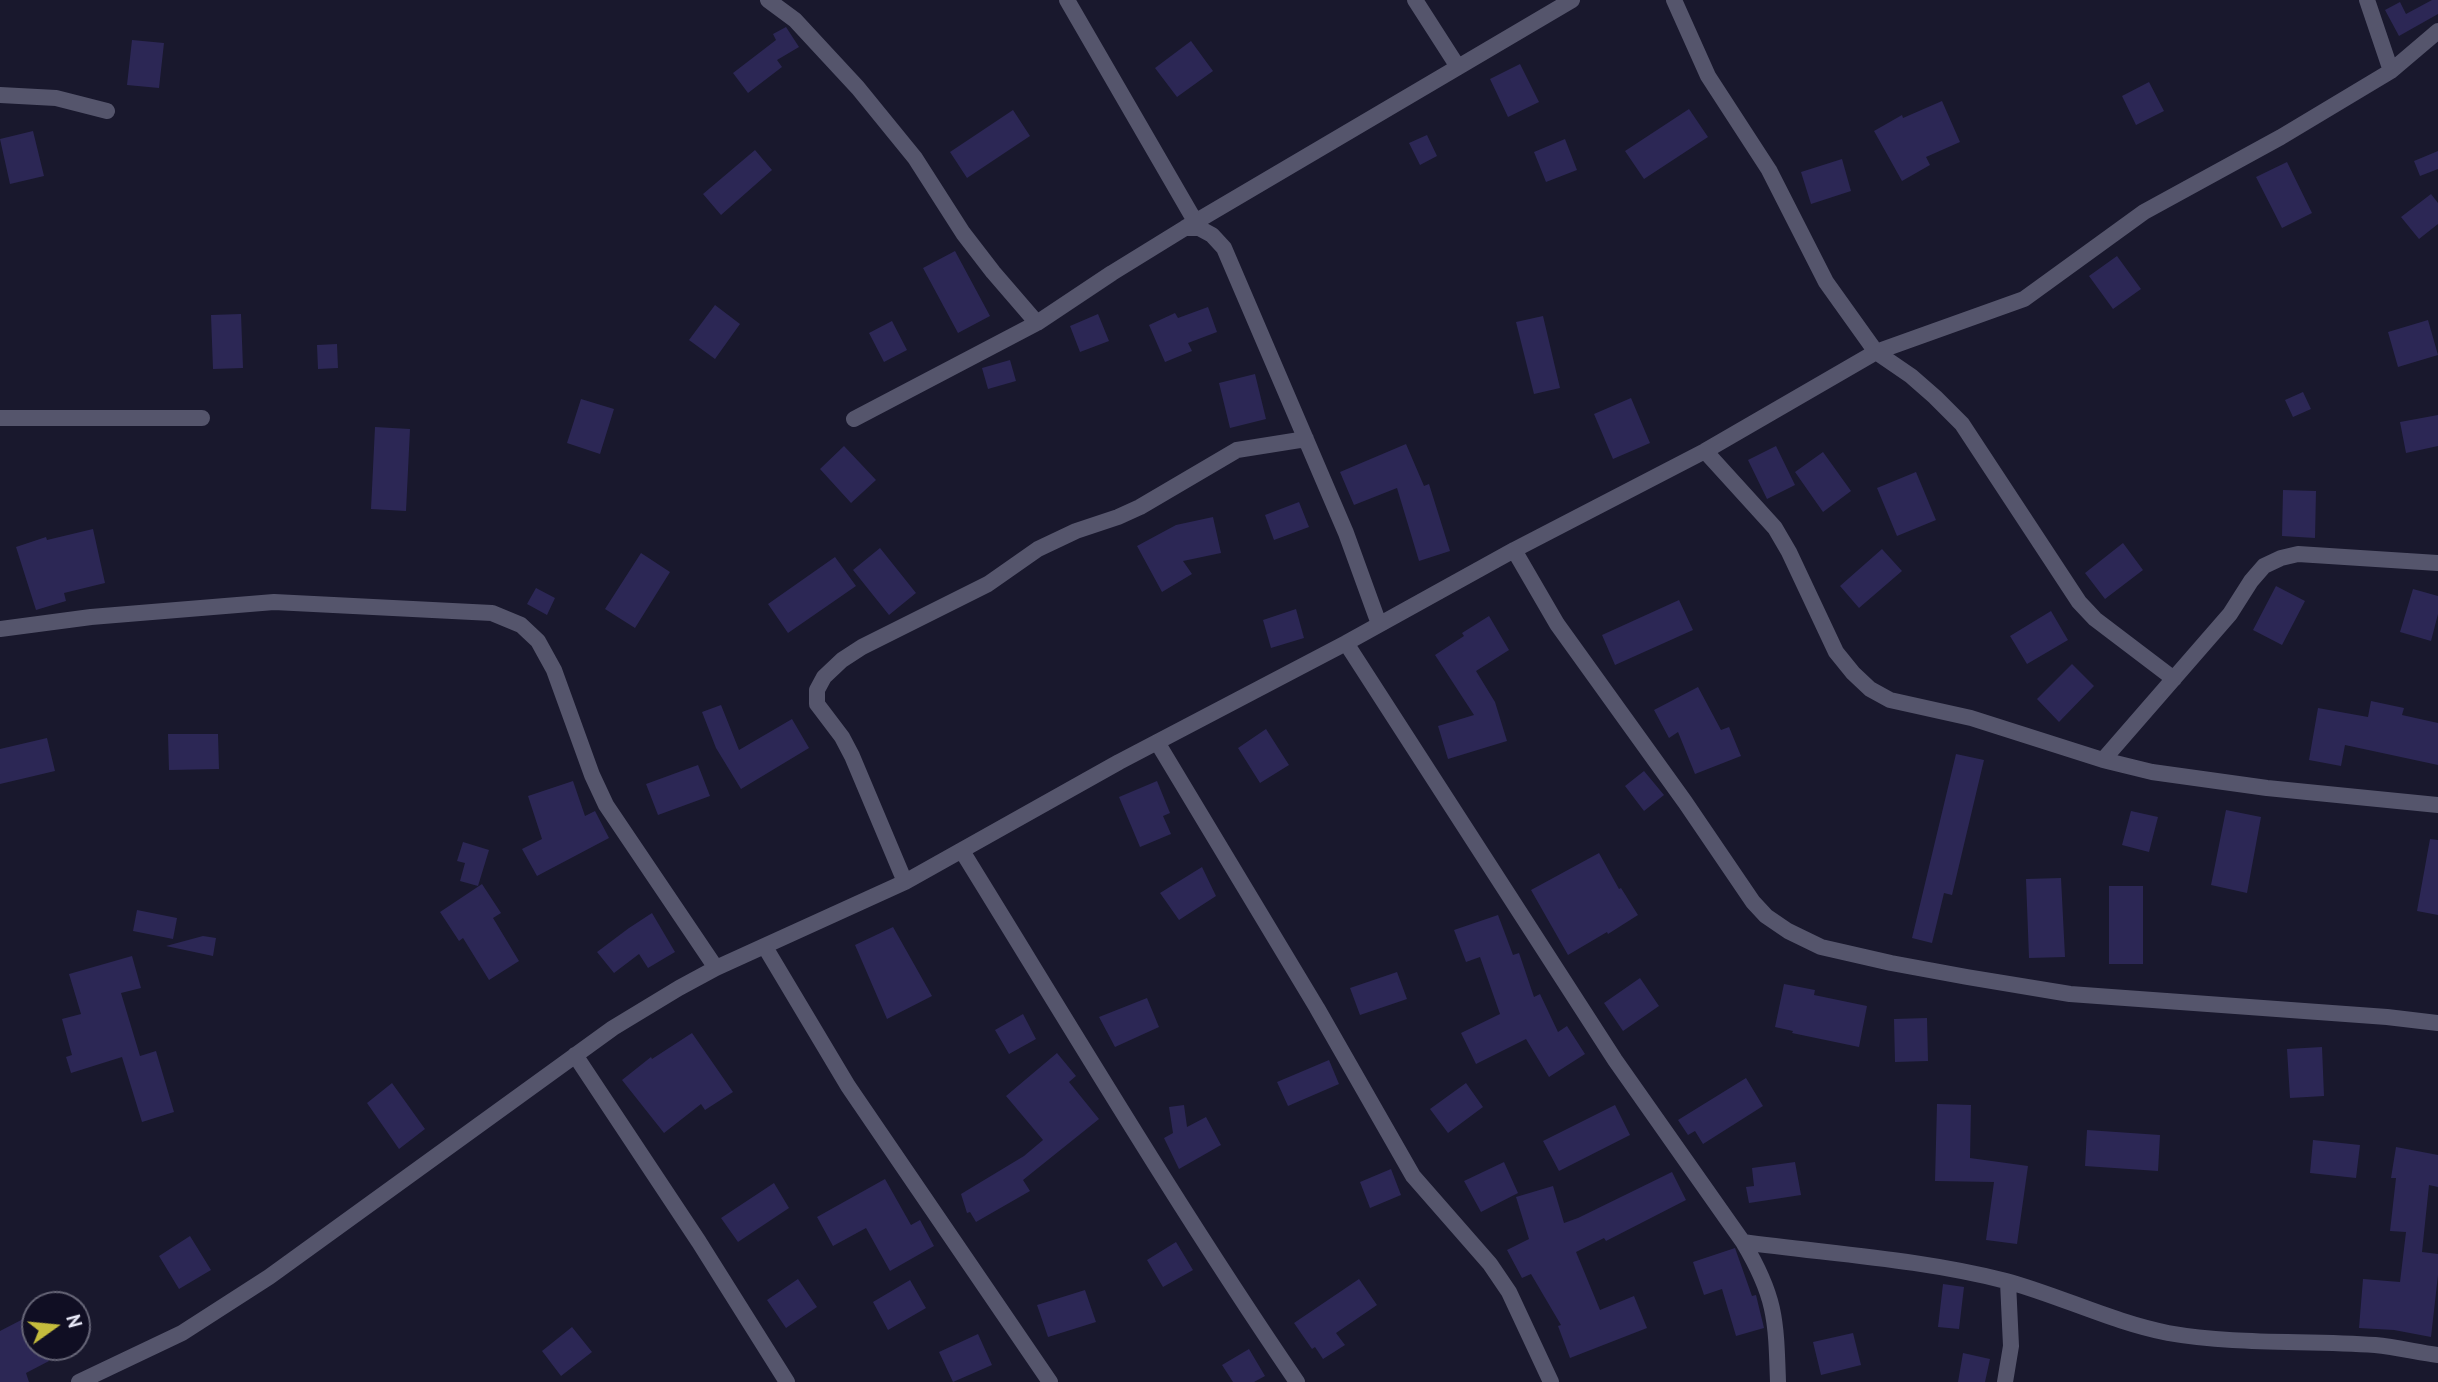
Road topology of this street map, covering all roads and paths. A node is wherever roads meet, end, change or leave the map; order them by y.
1 (768, 0) edge
2 (1067, 0) edge
3 (1415, 0) edge
4 (1572, 0) edge
5 (1674, 0) edge
6 (2367, 0) edge
7 (2438, 31) edge
8 (1458, 67) junction
9 (2391, 71) junction
10 (0, 95) edge
11 (107, 111) dead end
12 (1193, 226) junction
13 (1037, 323) junction
14 (1876, 352) junction
15 (0, 418) edge
16 (202, 418) dead end
17 (853, 419) dead end
18 (1306, 439) junction
19 (1705, 451) junction
20 (1514, 550) junction
21 (2438, 563) edge
22 (1379, 624) junction
23 (0, 629) edge
24 (1346, 643) junction
25 (2174, 680) junction
26 (1157, 742) junction
27 (2103, 760) junction
28 (2438, 805) edge
29 (962, 850) junction
30 (905, 882) junction
31 (765, 947) junction
32 (716, 968) junction
33 (2438, 1023) edge
34 (575, 1055) junction
35 (1743, 1242) junction
36 (2008, 1282) junction
37 (2438, 1355) edge
38 (79, 1382) edge
39 (787, 1382) edge
40 (1051, 1382) edge
41 (1297, 1382) edge
42 (1551, 1382) edge
43 (1778, 1382) edge
44 (2005, 1382) edge

1 - 13 street
2 - 12 street
3 - 8 street
4 - 8 street
5 - 14 street
6 - 9 street
7 - 9 street
8 - 12 street
9 - 14 street
10 - 11 street
12 - 13 street
12 - 18 street
13 - 17 street
14 - 19 street
14 - 25 street
15 - 16 street
18 - 22 street
18 - 30 street
19 - 20 street
19 - 27 street
20 - 22 street
20 - 33 street
21 - 25 street
22 - 24 street
23 - 32 street
24 - 26 street
24 - 35 street
25 - 27 street
26 - 29 street
26 - 42 street
27 - 28 street
29 - 30 street
29 - 41 street
30 - 31 street
31 - 32 street
31 - 40 street
32 - 34 street
34 - 38 street
34 - 39 street
35 - 36 street
35 - 43 street
36 - 37 street
36 - 44 street

